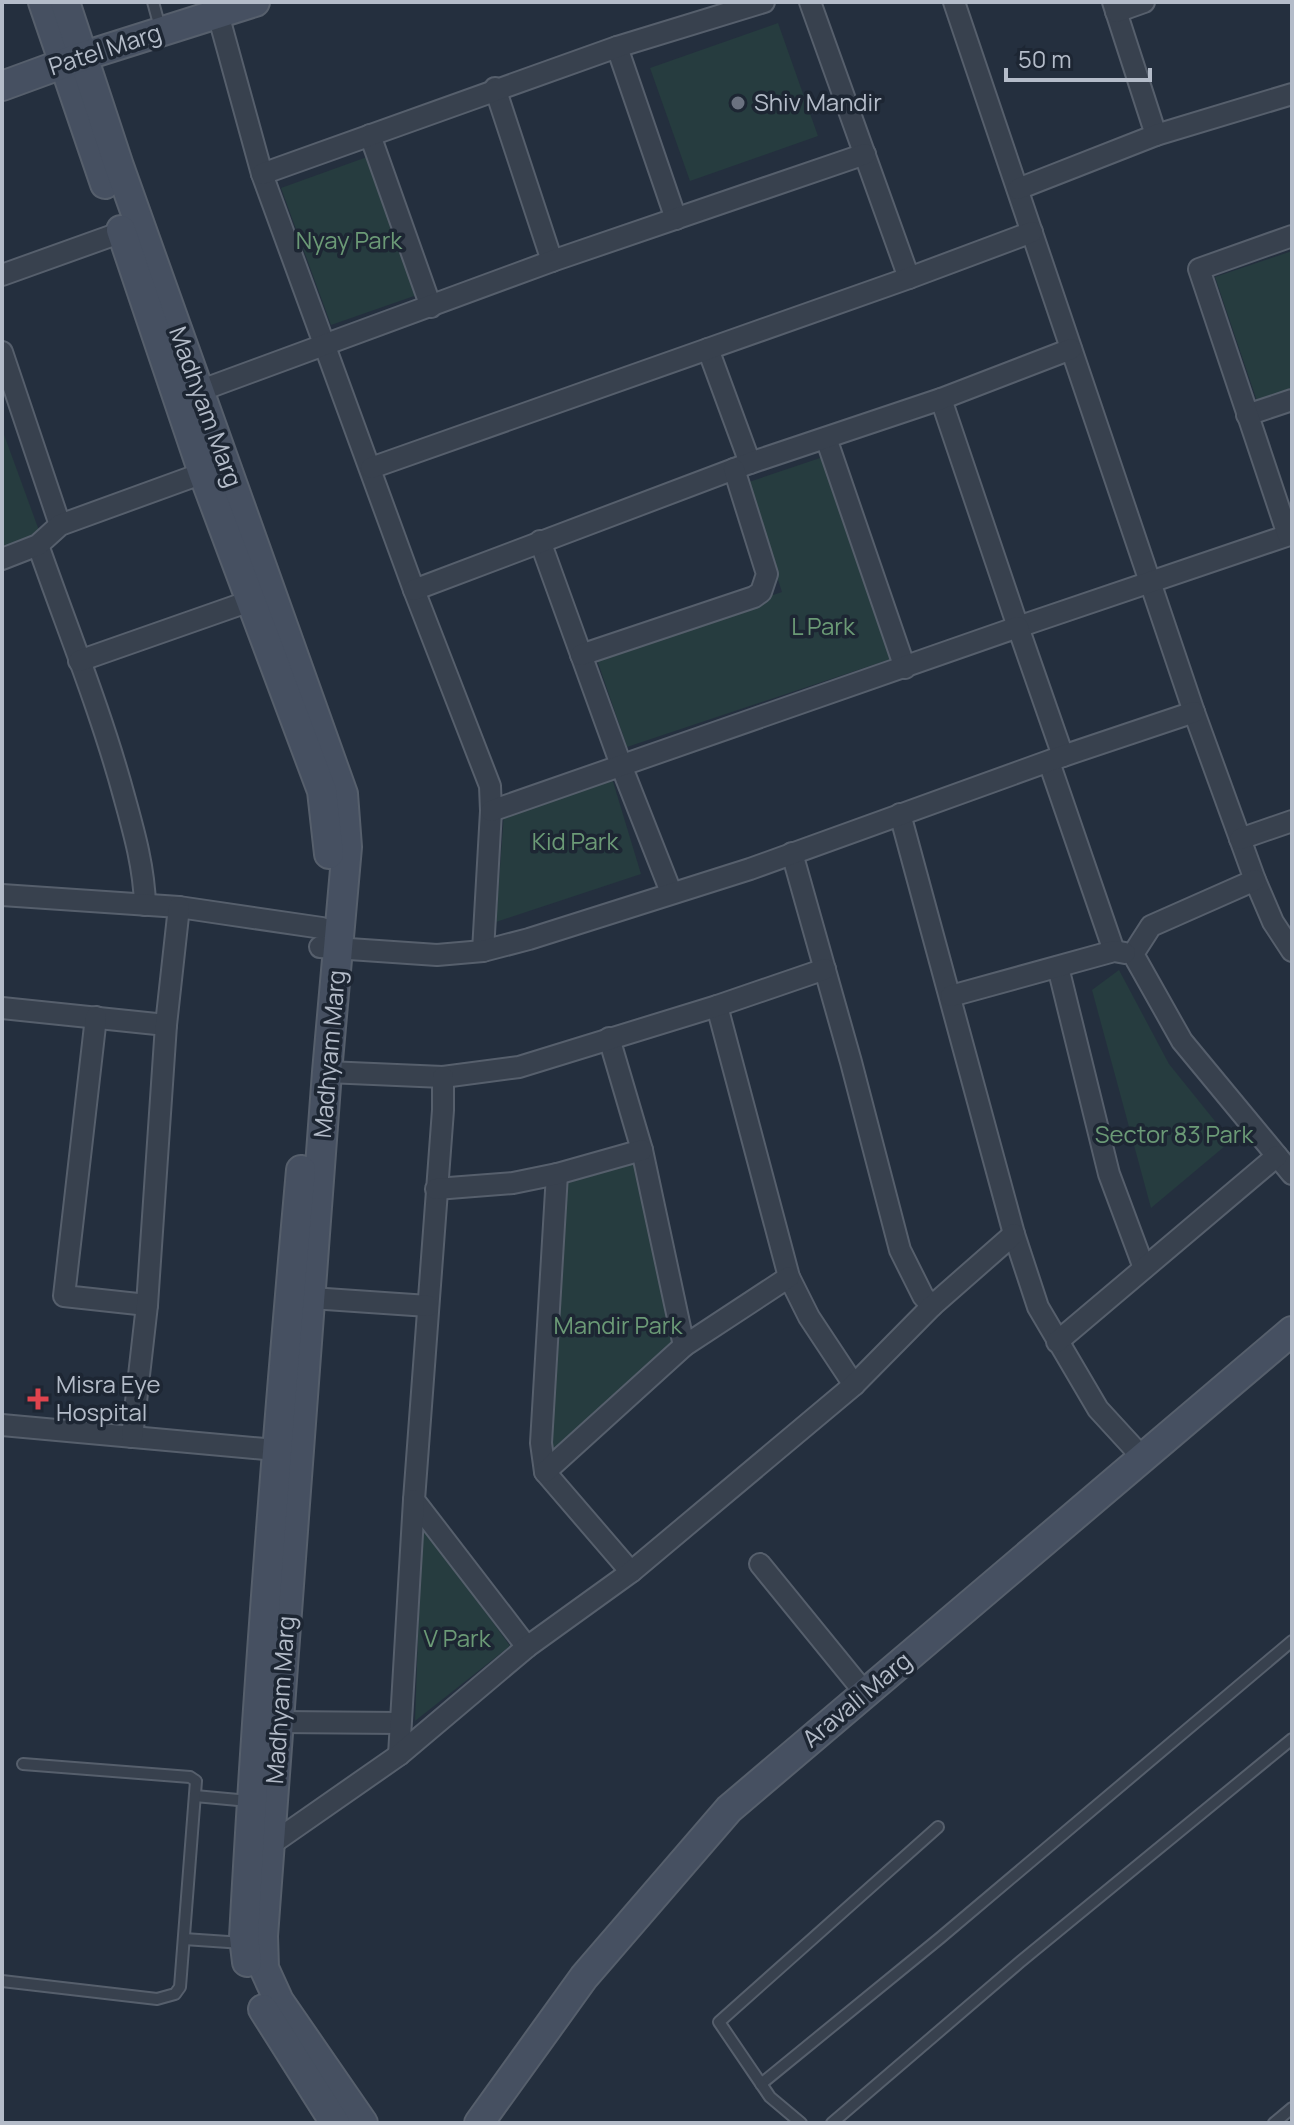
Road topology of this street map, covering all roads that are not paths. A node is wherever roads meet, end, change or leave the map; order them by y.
1 (43, 2) edge
2 (65, 2) edge
3 (153, 2) edge
4 (255, 2) edge
5 (764, 2) edge
6 (810, 2) edge
7 (954, 2) edge
8 (1144, 2) edge
9 (1114, 7) edge
10 (731, 8) edge
11 (218, 14) junction
12 (162, 32) junction
13 (617, 47) junction
14 (73, 60) junction
15 (2, 86) edge
16 (495, 88) junction
17 (1292, 94) edge
18 (370, 135) junction
19 (1156, 135) junction
20 (865, 154) junction
21 (262, 174) junction
22 (1018, 189) junction
23 (676, 219) junction
24 (122, 232) junction
25 (1032, 232) junction
26 (1292, 236) edge
27 (552, 261) junction
28 (2, 275) edge
29 (909, 278) junction
30 (431, 307) junction
31 (324, 344) junction
32 (708, 349) junction
33 (1071, 349) junction
34 (2, 352) edge
35 (199, 391) junction
36 (941, 399) junction
37 (1292, 400) edge
38 (1247, 415) junction
39 (826, 438) junction
40 (742, 466) junction
41 (371, 468) junction
42 (203, 473) junction
43 (60, 525) junction
44 (1290, 534) edge
45 (540, 541) junction
46 (38, 545) junction
47 (2, 559) edge
48 (1150, 580) junction
49 (414, 590) junction
50 (250, 601) junction
51 (1018, 627) junction
52 (581, 655) junction
53 (79, 661) junction
54 (905, 668) junction
55 (1194, 712) junction
56 (1056, 759) junction
57 (621, 765) junction
58 (491, 811) junction
59 (900, 814) junction
60 (1292, 821) edge
61 (1240, 839) junction
62 (792, 853) junction
63 (1255, 880) junction
64 (671, 892) junction
65 (2, 895) edge
66 (145, 905) junction
67 (179, 907) junction
68 (327, 941) junction
69 (483, 951) junction
70 (1292, 951) edge
71 (1124, 953) junction
72 (1058, 967) junction
73 (825, 969) junction
74 (951, 996) junction
75 (717, 1006) junction
76 (2, 1008) edge
77 (96, 1017) junction
78 (166, 1025) junction
79 (609, 1038) junction
80 (327, 1072) junction
81 (443, 1077) junction
82 (642, 1150) junction
83 (1277, 1156) junction
84 (557, 1174) junction
85 (1292, 1174) edge
86 (436, 1189) junction
87 (1014, 1234) junction
88 (1144, 1268) junction
89 (789, 1277) junction
90 (311, 1298) junction
91 (147, 1305) junction
92 (428, 1306) junction
93 (932, 1306) junction
94 (1292, 1331) edge
95 (1057, 1342) junction
96 (684, 1346) junction
97 (854, 1385) junction
98 (2, 1425) edge
99 (132, 1437) junction
100 (276, 1450) junction
101 (1142, 1457) junction
102 (545, 1472) junction
103 (414, 1500) junction
104 (760, 1564) dead end
105 (631, 1572) junction
106 (1292, 1641) edge
107 (527, 1647) junction
108 (865, 1693) junction
109 (279, 1722) junction
110 (400, 1723) junction
111 (1292, 1739) edge
112 (399, 1755) junction
113 (23, 1764) dead end
114 (195, 1796) junction
115 (251, 1801) junction
116 (938, 1827) dead end
117 (270, 1845) junction
118 (184, 1939) junction
119 (245, 1943) junction
120 (2, 1981) edge
121 (761, 2084) junction
122 (1292, 2108) edge
123 (335, 2123) edge
124 (363, 2123) edge
125 (479, 2123) edge
126 (801, 2123) edge
127 (832, 2123) edge
128 (1274, 2123) edge

1 - 14 street, Madhyam Marg
2 - 14 street, Madhyam Marg
3 - 12 lane
4 - 11 street, Patel Marg
5 - 10 street
6 - 20 street
7 - 22 street
8 - 9 street
9 - 19 street
10 - 13 street
11 - 12 street, Patel Marg
11 - 21 street
12 - 14 street, Patel Marg
13 - 16 street
13 - 23 street
14 - 15 street, Patel Marg
14 - 24 street, Madhyam Marg
14 - 35 street, Madhyam Marg
16 - 18 street
16 - 27 street
17 - 19 street
18 - 21 street
18 - 30 street
19 - 22 street
20 - 23 street
20 - 29 street
21 - 31 street
22 - 25 street
23 - 27 street
24 - 28 street
24 - 42 street, Madhyam Marg
25 - 29 street
25 - 33 street
26 - 38 street
27 - 30 street
29 - 32 street
30 - 31 street
31 - 35 street
31 - 41 street
32 - 40 street
32 - 41 street
33 - 36 street
33 - 48 street
34 - 43 street
35 - 68 street, Madhyam Marg
36 - 39 street
36 - 51 street
37 - 38 street
38 - 44 street
39 - 40 street
39 - 54 street
40 - 45 street
40 - 52 street
41 - 49 street
42 - 43 street
42 - 50 street, Madhyam Marg
43 - 46 street
44 - 48 street
45 - 49 street
45 - 52 street
46 - 47 street
46 - 53 street
48 - 51 street
48 - 55 street
49 - 58 street
50 - 53 street
50 - 68 street, Madhyam Marg
51 - 54 street
51 - 56 street
52 - 57 street
53 - 66 street
54 - 57 street
55 - 56 street
55 - 61 street
56 - 59 street
56 - 71 street
57 - 58 street
57 - 64 street
58 - 69 street
59 - 62 street
59 - 74 street
60 - 61 street
61 - 63 street
62 - 64 street
62 - 73 street
63 - 70 street
63 - 71 street
64 - 69 street
65 - 66 street
66 - 67 street
67 - 68 street
67 - 78 street
68 - 69 street
68 - 80 street, Madhyam Marg
68 - 100 street, Madhyam Marg
71 - 72 street
71 - 83 street
72 - 74 street
72 - 88 street
73 - 75 street
73 - 93 street
74 - 87 street
75 - 79 street
75 - 89 street
76 - 77 street
77 - 78 street
77 - 91 street
78 - 91 street
79 - 81 street
79 - 82 street
80 - 81 street
80 - 90 street, Madhyam Marg
81 - 86 street
82 - 84 street
82 - 96 street
83 - 85 street
83 - 88 street
84 - 86 street
84 - 102 street
86 - 92 street
87 - 93 street
87 - 95 street
88 - 95 street
89 - 96 street
89 - 97 street
90 - 92 street
90 - 109 street, Madhyam Marg
91 - 99 street
92 - 103 street
93 - 97 street
94 - 101 street, Aravali Marg
95 - 101 street
96 - 102 street
97 - 105 street
98 - 99 street
99 - 100 street
100 - 115 street, Madhyam Marg
101 - 108 street, Aravali Marg
102 - 105 street
103 - 107 street
103 - 110 street
104 - 108 street
105 - 107 street
106 - 121 lane
107 - 112 street
108 - 125 street, Aravali Marg
109 - 110 street
109 - 117 street, Madhyam Marg
110 - 112 street
111 - 127 lane
112 - 117 street
113 - 114 lane
114 - 115 lane
114 - 118 lane
115 - 119 street, Madhyam Marg
116 - 121 lane
117 - 124 street, Madhyam Marg
118 - 119 lane
118 - 120 lane
119 - 123 street, Madhyam Marg
121 - 126 lane
122 - 128 lane

